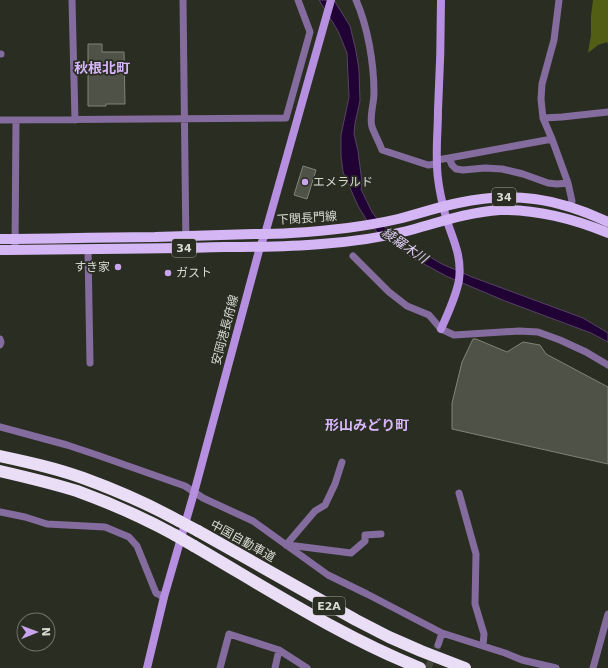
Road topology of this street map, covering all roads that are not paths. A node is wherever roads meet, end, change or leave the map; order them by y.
1 (72, 0) edge
2 (183, 0) edge
3 (298, 0) edge
4 (332, 0) edge
5 (356, 0) edge
6 (441, 0) edge
7 (559, 0) edge
8 (608, 112) edge
9 (543, 118) junction
10 (185, 119) junction
11 (0, 120) edge
12 (16, 120) junction
13 (75, 120) junction
14 (552, 139) junction
15 (449, 158) junction
16 (437, 162) junction
17 (568, 183) junction
18 (443, 206) junction
19 (570, 206) junction
20 (447, 220) junction
21 (608, 222) edge
22 (608, 233) edge
23 (264, 234) junction
24 (186, 236) junction
25 (0, 239) edge
26 (16, 239) junction
27 (260, 246) junction
28 (186, 248) junction
29 (0, 250) edge
30 (15, 250) junction
31 (88, 250) junction
32 (353, 256) dead end
33 (441, 329) junction
34 (0, 339) edge
35 (0, 345) edge
36 (90, 363) dead end
37 (608, 365) edge
38 (0, 427) edge
39 (0, 456) edge
40 (342, 462) dead end
41 (0, 470) edge
42 (194, 493) junction
43 (459, 493) dead end
44 (0, 512) edge
45 (381, 534) dead end
46 (286, 545) junction
47 (164, 597) junction
48 (608, 618) edge
49 (442, 633) junction
50 (438, 645) tunnel mouth
51 (483, 646) junction
52 (279, 650) junction
53 (146, 668) edge
54 (220, 668) edge
55 (275, 668) edge
56 (307, 668) edge
57 (420, 668) edge
58 (466, 668) edge
59 (556, 668) edge
60 (593, 668) edge

1 - 13 street
2 - 10 street
3 - 10 street
4 - 23 main road, 安岡港長府線
5 - 16 street
6 - 16 main road
7 - 9 street
8 - 9 street
9 - 14 street
10 - 13 street
10 - 24 street
11 - 12 street
12 - 13 street
12 - 26 street
14 - 15 street
14 - 17 street
15 - 16 street
15 - 17 street
16 - 18 main road
17 - 19 street
18 - 19 main road, 下関長門線 / 34
18 - 20 main road
18 - 23 main road, 下関長門線 / 34
19 - 21 main road, 下関長門線 / 34
20 - 22 main road, 34
20 - 27 main road, 34
20 - 33 main road
23 - 24 main road, 下関長門線 / 34
23 - 27 main road, 安岡港長府線
24 - 26 main road, 下関長門線 / 34
24 - 28 street
25 - 26 main road, 下関長門線 / 34
26 - 30 street
27 - 28 main road, 34
27 - 42 main road, 安岡港長府線
28 - 31 main road, 34
29 - 30 main road, 34
30 - 31 main road, 34
31 - 36 street
32 - 33 street
33 - 37 street
34 - 35 street
38 - 42 street
39 - 58 highway, 中国自動車道 / E2A, bridge
40 - 46 street
41 - 57 highway, E2A, bridge
42 - 46 street
42 - 47 main road, 安岡港長府線
43 - 51 street
44 - 47 street
45 - 46 street
46 - 49 street
47 - 53 main road, 安岡港長府線
48 - 60 street
49 - 50 street
49 - 51 street
51 - 59 street
52 - 54 street
52 - 55 street
52 - 56 street

